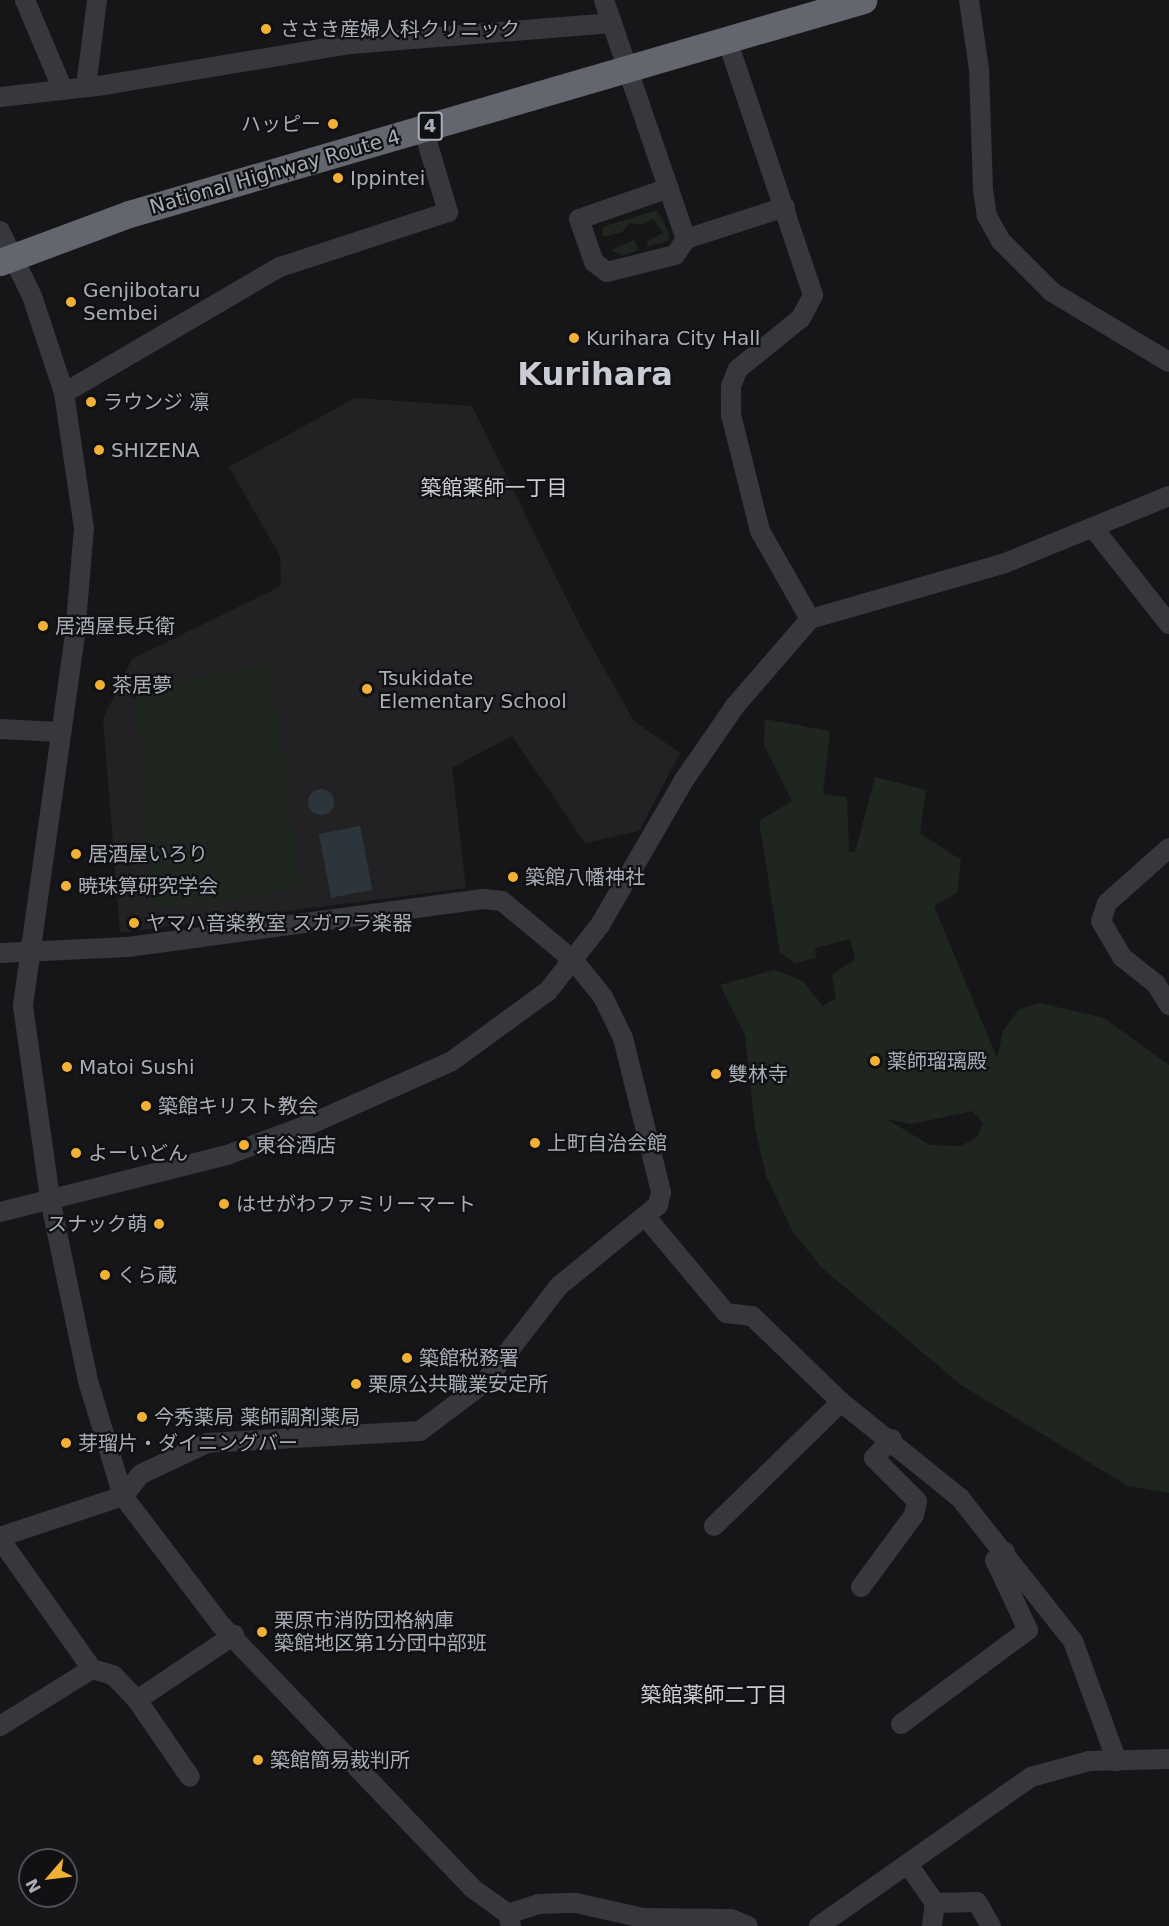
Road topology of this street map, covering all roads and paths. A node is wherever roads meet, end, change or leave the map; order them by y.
1 (25, 0) edge
2 (97, 0) edge
3 (604, 0) edge
4 (863, 0) edge
5 (969, 0) edge
6 (612, 23) junction
7 (728, 42) junction
8 (628, 71) junction
9 (86, 87) junction
10 (63, 90) junction
11 (0, 97) edge
12 (423, 128) junction
13 (669, 188) junction
14 (785, 207) junction
15 (0, 231) edge
16 (686, 239) junction
17 (6, 259) edge
18 (1169, 362) edge
19 (64, 393) junction
20 (1169, 496) edge
21 (1094, 529) junction
22 (810, 619) junction
23 (1169, 624) edge
24 (0, 729) edge
25 (59, 732) junction
26 (1169, 848) edge
27 (31, 950) junction
28 (0, 953) edge
29 (574, 961) junction
30 (1169, 1005) edge
31 (50, 1200) junction
32 (0, 1212) edge
33 (645, 1216) junction
34 (841, 1402) junction
35 (892, 1439) junction
36 (123, 1496) junction
37 (714, 1526) dead end
38 (0, 1538) edge
39 (1005, 1552) junction
40 (861, 1587) dead end
41 (234, 1635) junction
42 (92, 1669) junction
43 (137, 1700) junction
44 (901, 1724) dead end
45 (0, 1726) edge
46 (1169, 1759) edge
47 (1117, 1761) junction
48 (190, 1777) dead end
49 (909, 1866) junction
50 (935, 1903) junction
51 (509, 1920) edge
52 (748, 1926) edge
53 (819, 1926) edge
54 (932, 1926) edge
55 (991, 1926) edge

1 - 10 street
2 - 9 street
3 - 6 street
4 - 7 highway, National Highway Route 4 / 4
5 - 18 street
6 - 8 street
6 - 9 street
7 - 8 highway, National Highway Route 4 / 4
7 - 14 street
8 - 12 highway, National Highway Route 4 / 4
8 - 13 street
9 - 10 street
10 - 11 street
12 - 17 highway, National Highway Route 4 / 4
12 - 19 street
13 - 16 street
13 - 16 street
14 - 16 street
14 - 22 street
15 - 17 street
17 - 19 street
19 - 25 street
20 - 21 street
21 - 22 street
21 - 23 street
22 - 29 street
24 - 25 street
25 - 27 street
26 - 30 street
27 - 28 street
27 - 29 street
27 - 31 street
29 - 31 street
29 - 33 street
31 - 32 street
31 - 36 street
33 - 34 street
33 - 36 street
34 - 35 street
34 - 37 street
35 - 39 street
35 - 40 street
36 - 38 street
36 - 41 street
38 - 42 street
39 - 44 street
39 - 47 street
41 - 43 street
41 - 51 street
42 - 43 street
42 - 45 street
43 - 48 street
46 - 47 street
47 - 49 street
49 - 50 street
49 - 53 street
50 - 54 street
50 - 55 street
51 - 52 street

